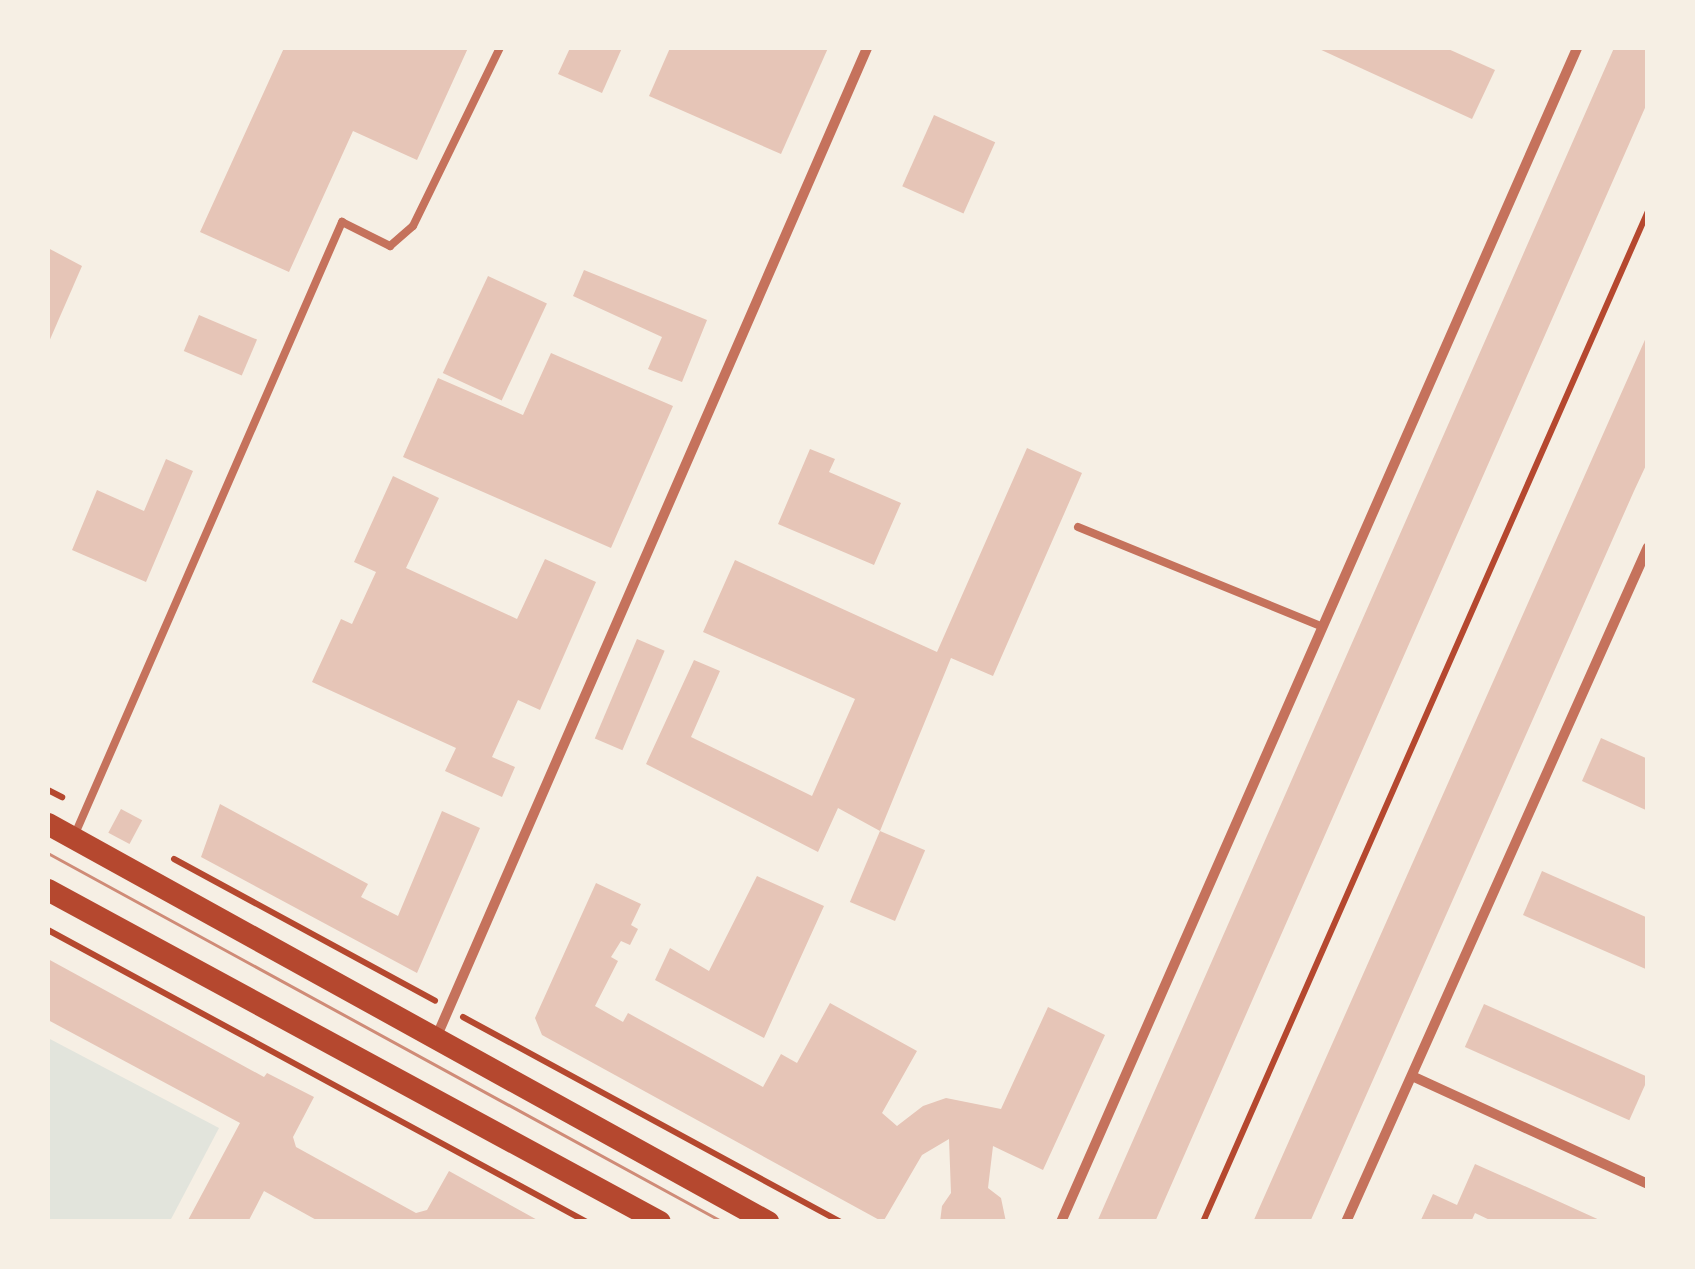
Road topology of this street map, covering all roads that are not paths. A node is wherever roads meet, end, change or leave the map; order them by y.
1 (500, 48) edge
2 (867, 48) edge
3 (1578, 48) edge
4 (1078, 526) dead end
5 (1648, 547) edge
6 (1321, 626) junction
7 (48, 824) edge
8 (74, 838) junction
9 (48, 890) edge
10 (436, 1038) junction
11 (1412, 1076) junction
12 (1648, 1184) edge
13 (660, 1222) edge
14 (768, 1222) edge
15 (1061, 1222) edge
16 (1346, 1222) edge

1 - 8 lane
2 - 10 street
3 - 6 street
4 - 6 lane
5 - 11 street
6 - 15 street
7 - 8 main road
8 - 10 main road
9 - 13 main road
10 - 14 main road
11 - 12 street
11 - 16 street

